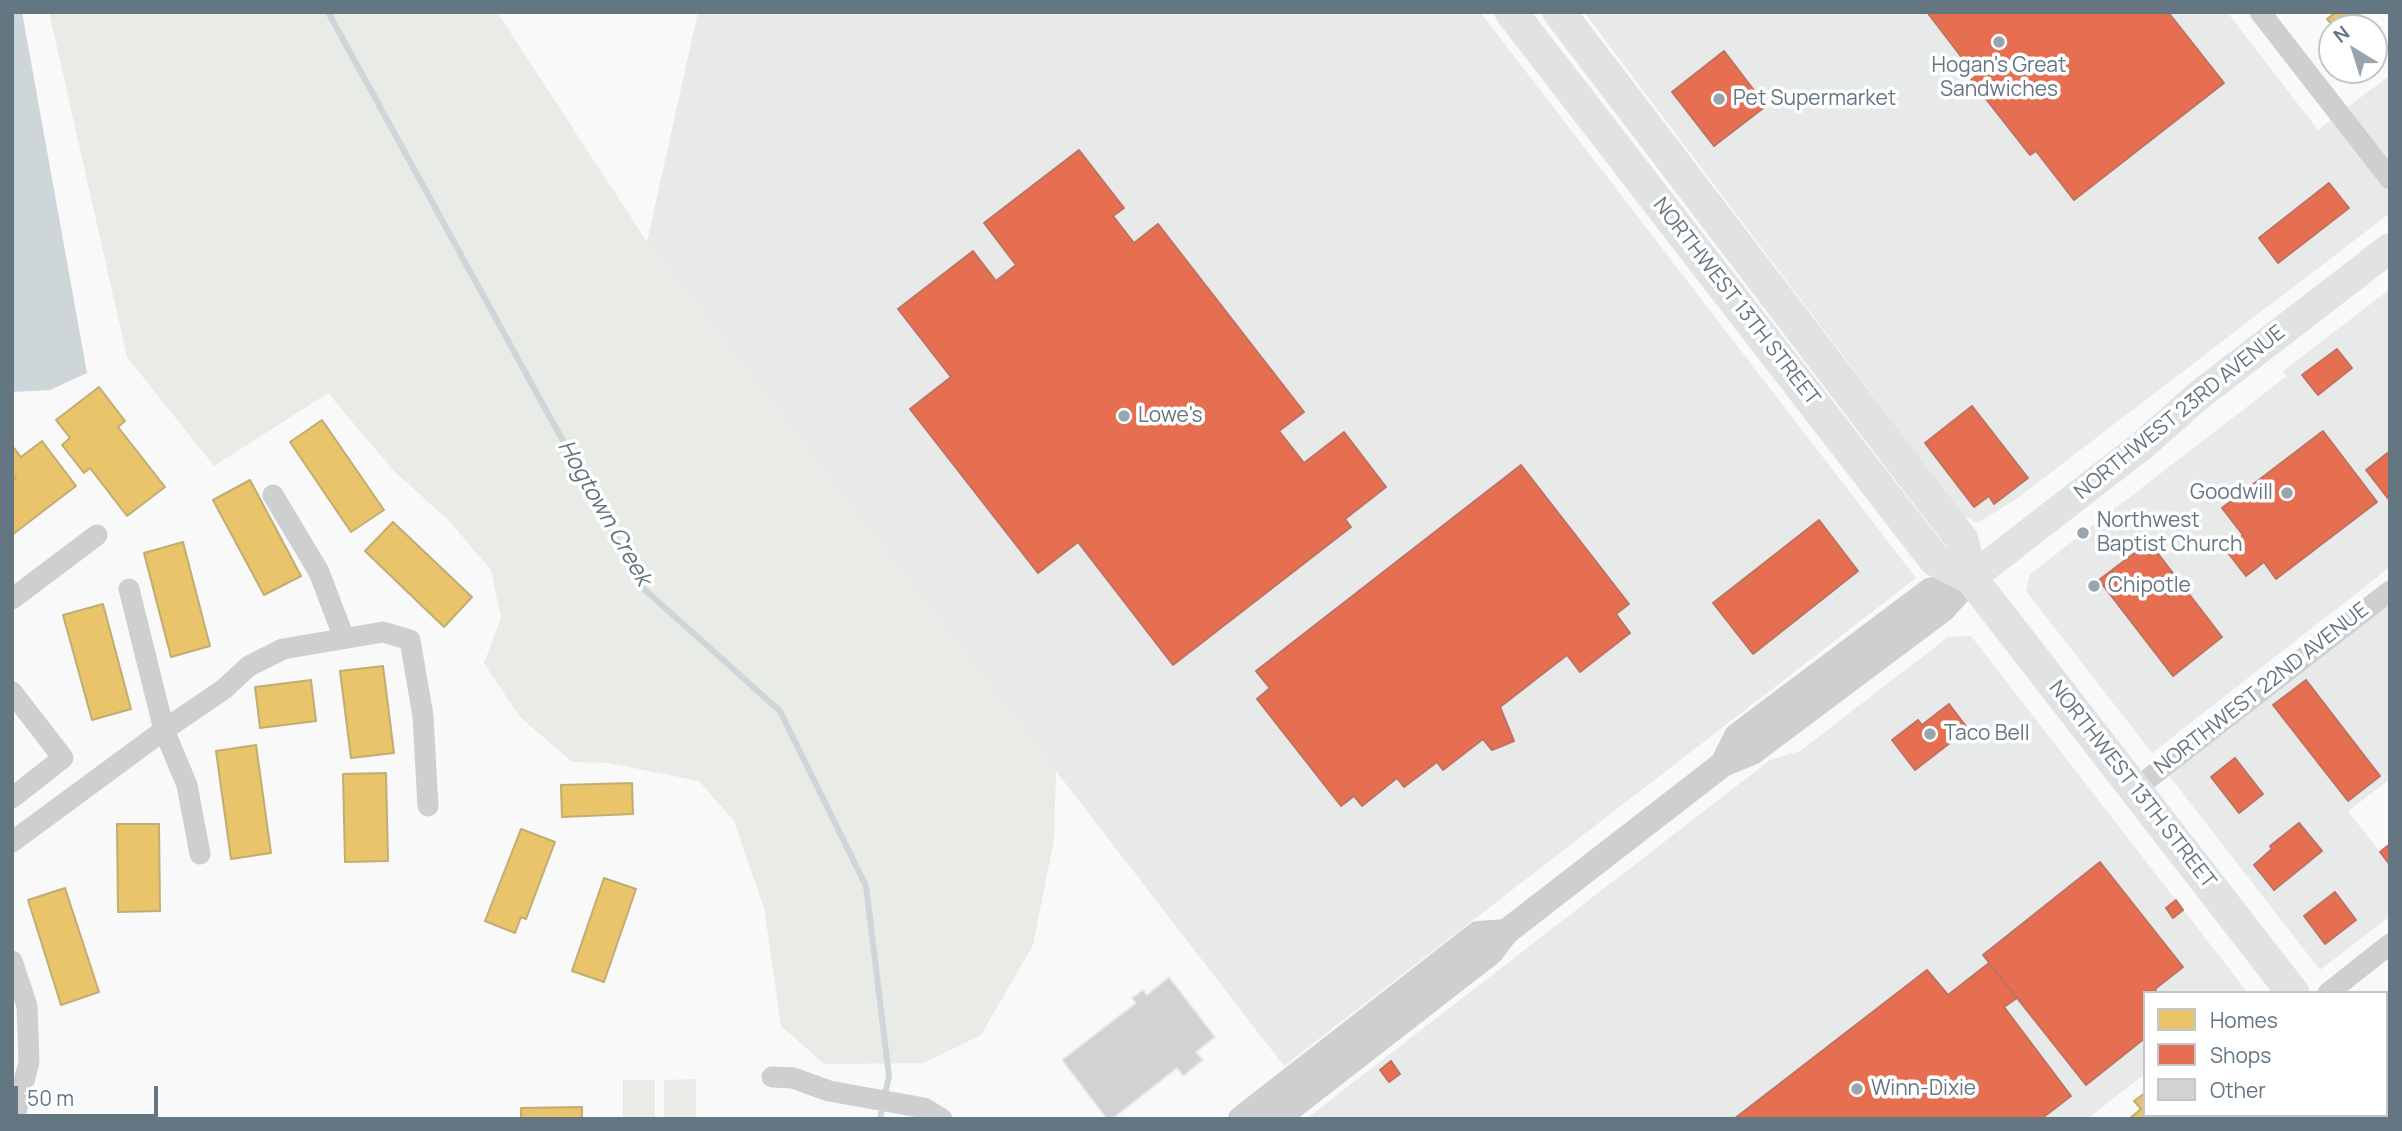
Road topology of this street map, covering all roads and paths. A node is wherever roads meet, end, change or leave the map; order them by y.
1 (1511, 12) edge
2 (1559, 12) edge
3 (2260, 12) edge
4 (1624, 158) junction
5 (2390, 179) edge
6 (1703, 200) junction
7 (1677, 226) junction
8 (2390, 248) edge
9 (1747, 257) junction
10 (273, 495) dead end
11 (97, 534) dead end
12 (1971, 578) junction
13 (129, 589) dead end
14 (2390, 590) edge
15 (12, 599) edge
16 (344, 638) junction
17 (12, 692) edge
18 (164, 730) junction
19 (1723, 764) junction
20 (2135, 789) junction
21 (12, 798) edge
22 (428, 806) dead end
23 (12, 842) edge
24 (200, 854) dead end
25 (1506, 932) junction
26 (2390, 944) edge
27 (12, 961) edge
28 (2291, 991) edge
29 (2331, 991) edge
30 (772, 1077) dead end
31 (933, 1114) edge
32 (15, 1119) edge
33 (1241, 1119) edge
34 (1276, 1119) edge

1 - 4 main road, NORTHWEST 13TH STREET
2 - 6 main road, NORTHWEST 13TH STREET
3 - 5 street
4 - 6 main road
4 - 7 main road, NORTHWEST 13TH STREET
6 - 9 main road, NORTHWEST 13TH STREET
7 - 9 main road
7 - 12 main road, NORTHWEST 13TH STREET
8 - 12 main road, NORTHWEST 23RD AVENUE
9 - 12 main road, NORTHWEST 13TH STREET
10 - 16 street
11 - 15 street
12 - 19 street, NORTHWEST 23RD AVENUE
12 - 19 street, NORTHWEST 23RD AVENUE
12 - 20 main road, NORTHWEST 13TH STREET
13 - 18 street
14 - 20 street, NORTHWEST 22ND AVENUE
16 - 18 street
16 - 22 street
17 - 21 street
18 - 23 street
18 - 24 street
19 - 25 street
20 - 28 main road, NORTHWEST 13TH STREET
25 - 33 street
25 - 34 street
26 - 29 street
27 - 32 street
30 - 31 street

